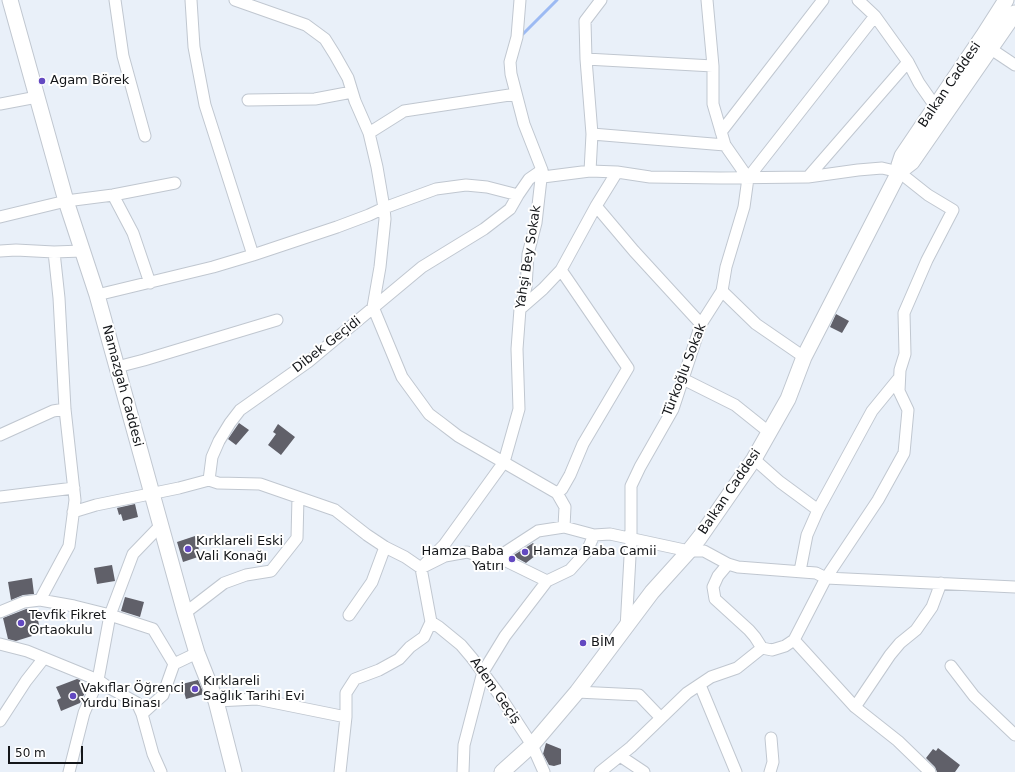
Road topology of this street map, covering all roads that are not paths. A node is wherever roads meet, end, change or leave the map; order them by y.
1 (10, 0) edge
2 (115, 0) edge
3 (191, 0) edge
4 (235, 0) edge
5 (520, 0) edge
6 (601, 0) edge
7 (707, 0) edge
8 (823, 0) edge
9 (858, 0) edge
10 (1006, 0) edge
11 (1015, 13) edge
12 (875, 16) junction
13 (991, 49) junction
14 (586, 59) junction
15 (908, 62) junction
16 (1015, 65) edge
17 (713, 66) junction
18 (352, 92) junction
19 (516, 94) junction
20 (37, 96) junction
21 (248, 100) dead end
22 (0, 104) edge
23 (934, 106) junction
24 (721, 132) junction
25 (369, 133) junction
26 (592, 134) junction
27 (145, 136) dead end
28 (725, 145) junction
29 (542, 170) junction
30 (590, 171) junction
31 (617, 172) junction
32 (899, 172) junction
33 (808, 177) junction
34 (748, 178) junction
35 (175, 183) dead end
36 (113, 195) junction
37 (518, 195) junction
38 (66, 201) junction
39 (596, 206) junction
40 (384, 208) junction
41 (0, 217) edge
42 (0, 251) edge
43 (82, 251) junction
44 (54, 252) junction
45 (253, 255) junction
46 (561, 270) junction
47 (150, 283) junction
48 (722, 291) junction
49 (96, 295) junction
50 (373, 308) junction
51 (520, 309) junction
52 (277, 320) dead end
53 (701, 324) junction
54 (804, 357) junction
55 (117, 367) junction
56 (899, 378) junction
57 (683, 379) junction
58 (65, 409) junction
59 (770, 433) junction
60 (0, 435) edge
61 (754, 459) junction
62 (504, 462) junction
63 (208, 480) junction
64 (74, 488) junction
65 (152, 493) junction
66 (557, 493) junction
67 (0, 497) edge
68 (298, 497) junction
69 (818, 510) junction
70 (73, 512) junction
71 (161, 525) junction
72 (564, 527) junction
73 (594, 535) junction
74 (631, 539) junction
75 (386, 547) junction
76 (689, 551) junction
77 (498, 557) junction
78 (728, 564) junction
79 (421, 568) junction
80 (800, 571) junction
81 (826, 578) junction
82 (547, 581) junction
83 (941, 583) junction
84 (1015, 587) edge
85 (40, 600) junction
86 (0, 612) edge
87 (185, 613) junction
88 (110, 615) junction
89 (349, 615) dead end
90 (430, 622) junction
91 (626, 629) junction
92 (794, 640) junction
93 (0, 644) edge
94 (762, 648) junction
95 (197, 653) junction
96 (44, 658) junction
97 (174, 664) junction
98 (951, 666) dead end
99 (483, 672) junction
100 (98, 680) junction
101 (700, 685) junction
102 (577, 692) junction
103 (216, 701) junction
104 (855, 707) junction
105 (142, 714) junction
106 (346, 718) junction
107 (661, 718) junction
108 (0, 721) edge
109 (1014, 732) edge
110 (771, 738) dead end
111 (532, 745) junction
112 (620, 756) junction
113 (71, 771) edge
114 (161, 772) edge
115 (234, 772) edge
116 (340, 772) edge
117 (463, 772) edge
118 (502, 772) edge
119 (544, 772) edge
120 (600, 772) edge
121 (644, 772) edge
122 (736, 772) edge
123 (770, 772) edge
124 (930, 772) edge

1 - 20 main road, Namazgah Caddesi
2 - 27 street
3 - 45 street
4 - 18 street
5 - 19 street
6 - 14 street
7 - 17 street
8 - 24 street
9 - 12 street
10 - 23 main road, Balkan Caddesi
11 - 13 main road, Balkan Caddesi
12 - 15 street
12 - 34 street
13 - 16 street
13 - 32 main road, Balkan Caddesi
14 - 17 street
14 - 26 street
15 - 23 street
15 - 33 street
17 - 24 street
18 - 21 street
18 - 25 street
19 - 25 street
19 - 29 street
20 - 22 street
20 - 38 main road, Namazgah Caddesi
23 - 32 main road, Balkan Caddesi
24 - 28 street
25 - 40 street
26 - 28 street
26 - 30 street
28 - 34 street
29 - 30 street
29 - 37 street, Dibek Geçidi
29 - 51 street, Yahşi Bey Sokak
30 - 31 street
31 - 34 street
31 - 39 street
32 - 33 street
32 - 54 main road, Balkan Caddesi
32 - 56 street
33 - 34 street
34 - 48 street, Türkoğlu Sokak
35 - 36 street
36 - 38 street
36 - 47 street
37 - 40 street
37 - 50 street, Dibek Geçidi
38 - 41 street
38 - 43 main road, Namazgah Caddesi
39 - 46 street
39 - 53 street
40 - 45 street
40 - 50 street
42 - 44 street
43 - 44 street
43 - 49 main road, Namazgah Caddesi
44 - 58 street
45 - 47 street
46 - 51 street
46 - 66 street
47 - 49 street
48 - 53 street, Türkoğlu Sokak
48 - 54 street
49 - 55 main road, Namazgah Caddesi
50 - 62 street
50 - 63 street, Dibek Geçidi
51 - 62 street, Yahşi Bey Sokak
52 - 55 street
53 - 57 street, Türkoğlu Sokak
54 - 59 main road, Balkan Caddesi
55 - 65 main road, Namazgah Caddesi
56 - 69 street
56 - 81 street
57 - 59 street
57 - 74 street, Türkoğlu Sokak
58 - 60 street
58 - 64 street
59 - 61 main road, Balkan Caddesi
61 - 69 street
61 - 76 main road, Balkan Caddesi
62 - 66 street
62 - 79 street, Yahşi Bey Sokak
63 - 65 street
63 - 68 street
64 - 67 street
64 - 70 street
65 - 70 street
65 - 71 main road, Namazgah Caddesi
66 - 72 street
68 - 75 street
68 - 87 street
69 - 80 street
70 - 85 street
71 - 87 main road, Namazgah Caddesi
71 - 88 street
72 - 73 street
72 - 77 street
73 - 74 street
73 - 82 street
74 - 76 street
74 - 91 street, Türkoğlu Sokak
75 - 79 street
75 - 89 street
76 - 78 street
76 - 91 main road, Balkan Caddesi
77 - 79 street
77 - 82 street
78 - 80 street
78 - 94 street
79 - 90 street
80 - 81 street
81 - 83 street
81 - 92 street
82 - 99 street
83 - 84 street
83 - 104 street
85 - 86 street
85 - 88 street
87 - 95 main road, Namazgah Caddesi
88 - 97 street
88 - 100 street
90 - 99 street, Adem Geçiş
90 - 106 street
91 - 102 main road, Balkan Caddesi
92 - 94 street
92 - 104 street
93 - 96 street
94 - 101 street
95 - 97 street
95 - 103 main road, Namazgah Caddesi
96 - 100 street
96 - 108 street
97 - 105 street
98 - 109 street
99 - 111 street, Adem Geçiş
99 - 117 street
100 - 105 street
100 - 113 street
101 - 107 street
101 - 122 street
102 - 107 street
102 - 111 main road, Balkan Caddesi
103 - 106 street
103 - 115 main road, Namazgah Caddesi
104 - 124 street
105 - 114 street
106 - 116 street
107 - 112 street
110 - 123 street
111 - 118 main road, Balkan Caddesi
111 - 119 street, Adem Geçiş
112 - 120 street
112 - 121 street

